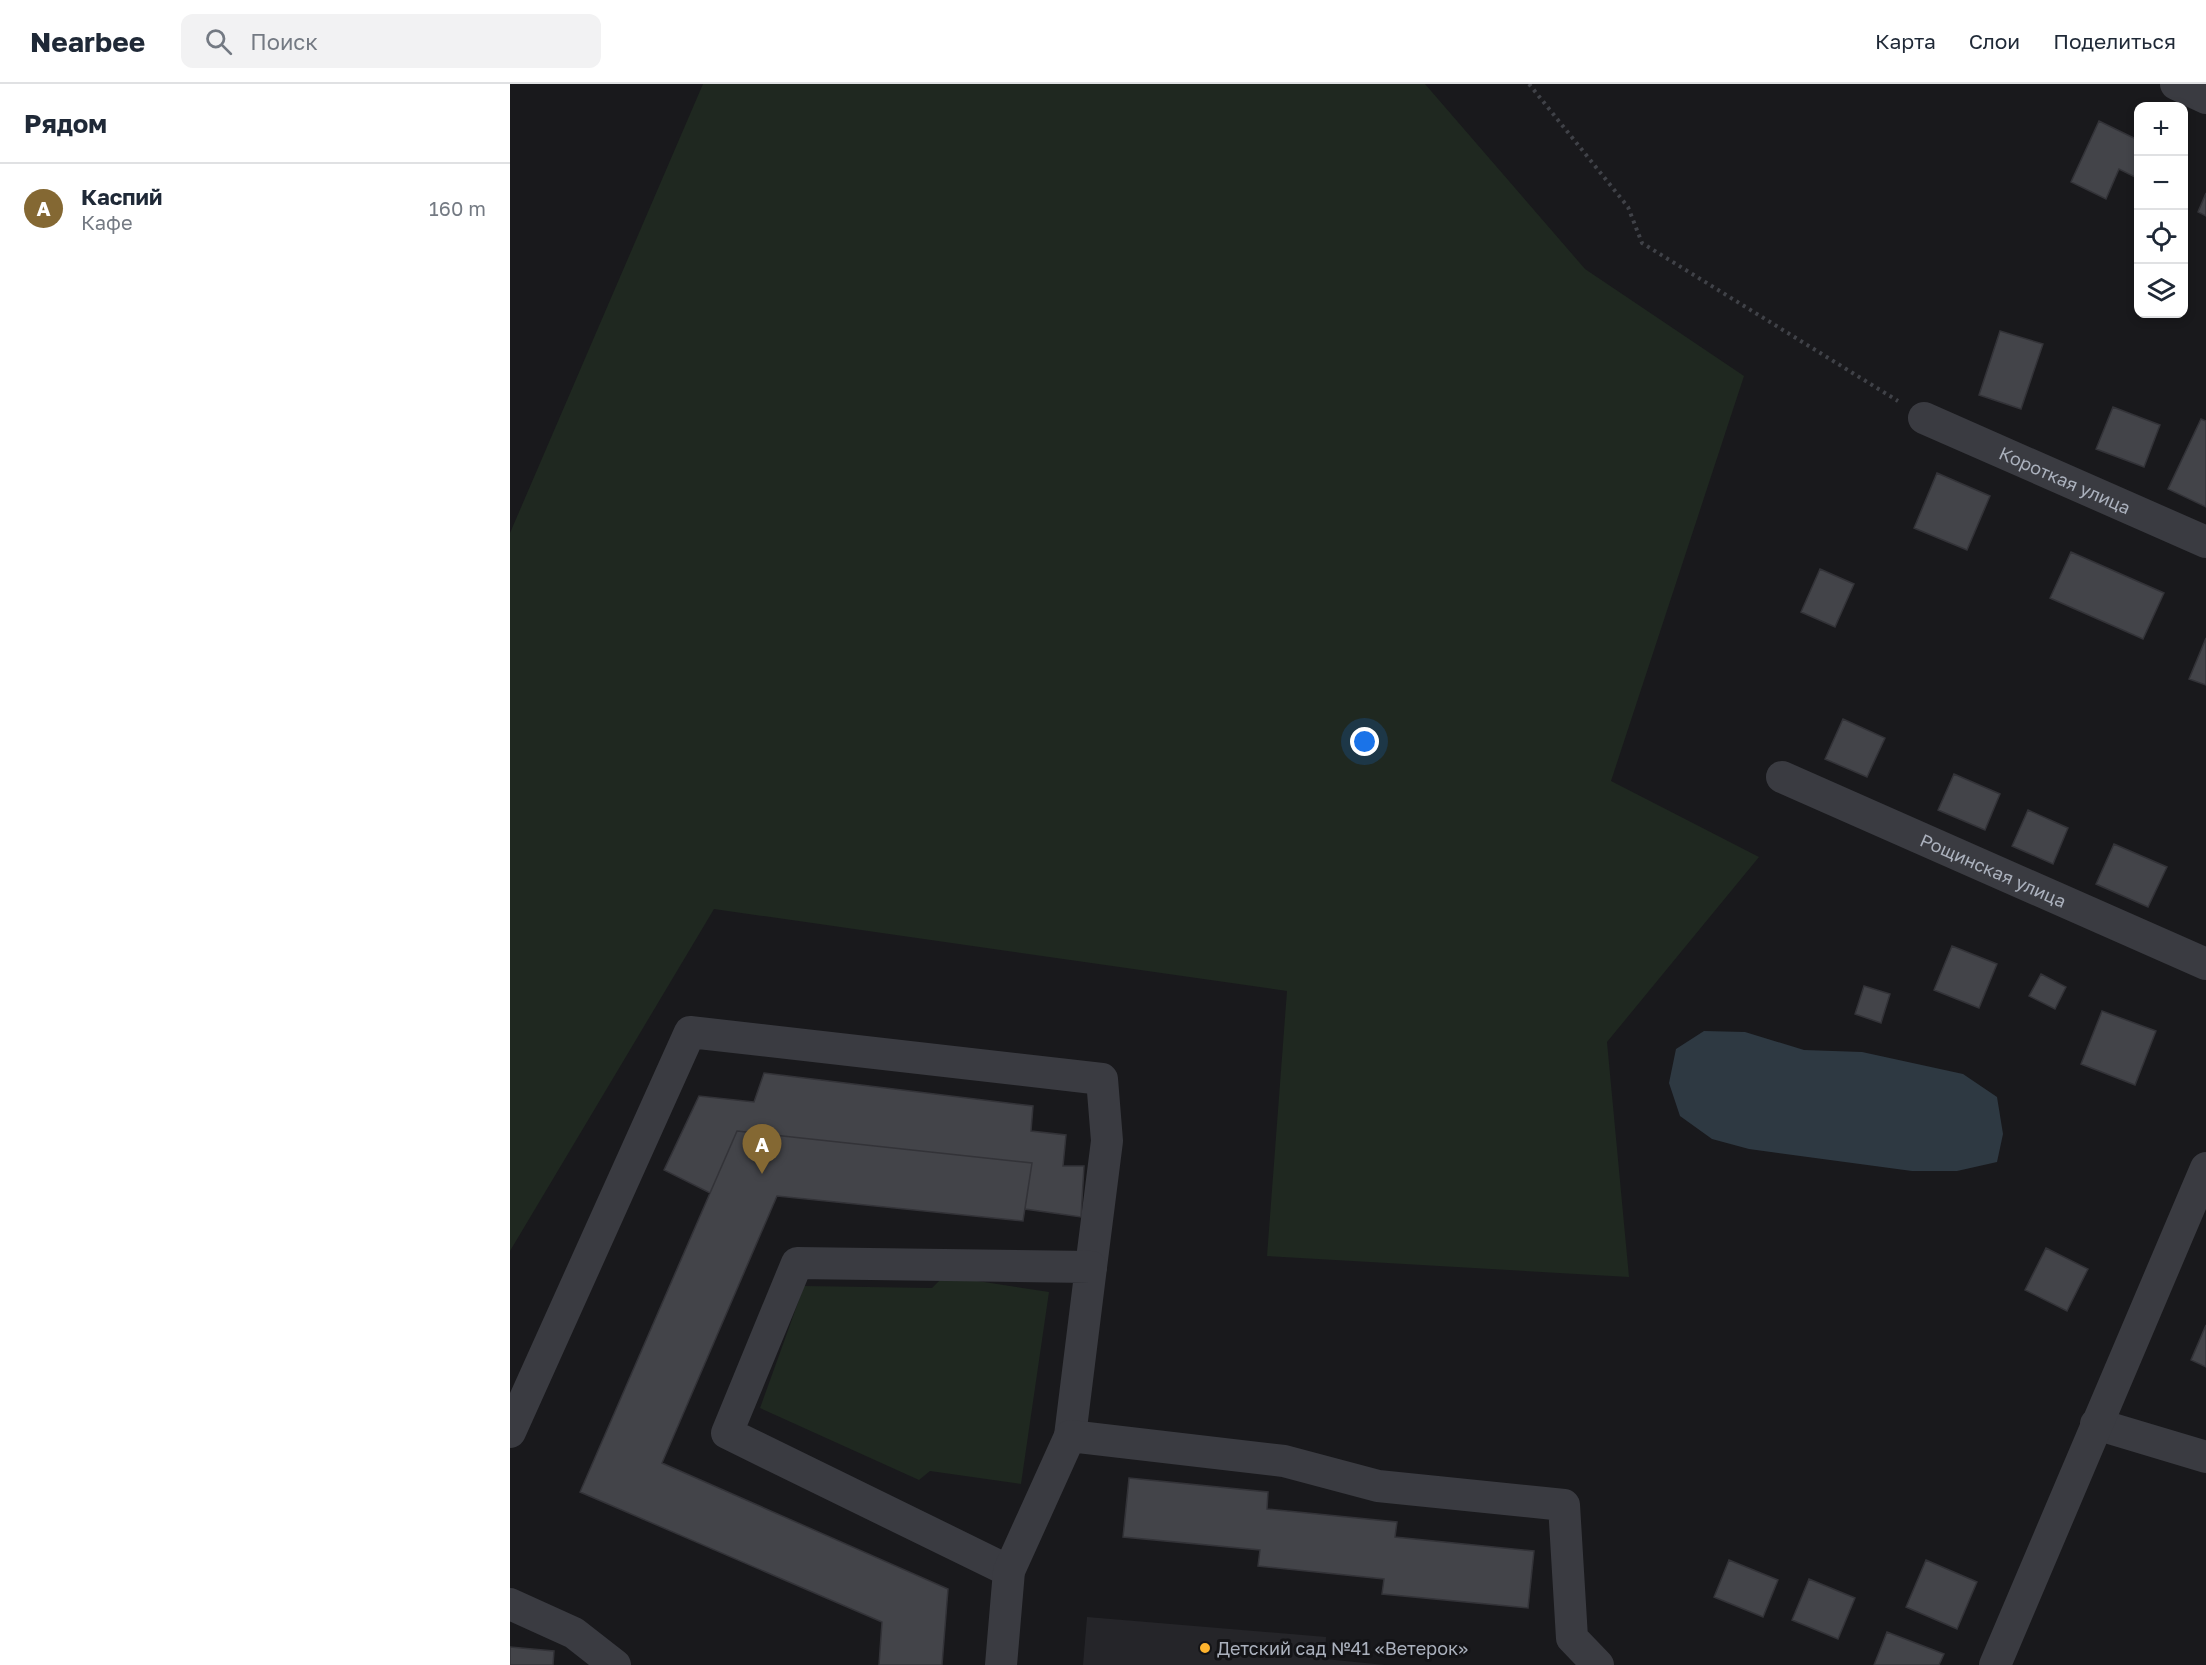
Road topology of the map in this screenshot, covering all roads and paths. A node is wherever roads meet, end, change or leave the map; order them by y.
1 (1529, 84) edge
2 (2176, 84) edge
3 (2206, 98) edge
4 (1924, 418) joint
5 (2206, 542) edge
6 (1782, 777) dead end
7 (2206, 964) edge
8 (2206, 1168) edge
9 (1091, 1267) junction
10 (2096, 1424) junction
11 (510, 1432) edge
12 (1070, 1436) junction
13 (2206, 1456) edge
14 (1010, 1571) junction
15 (510, 1604) edge
16 (615, 1665) edge
17 (1001, 1665) edge
18 (1598, 1665) edge
19 (1995, 1665) edge

1 - 4 path
2 - 3 street
4 - 5 street, Короткая улица
6 - 7 street, Рощинская улица
8 - 10 street
9 - 11 street
9 - 12 street
9 - 14 street
10 - 13 street
10 - 19 street
12 - 14 street
12 - 18 street
14 - 17 street
15 - 16 street

